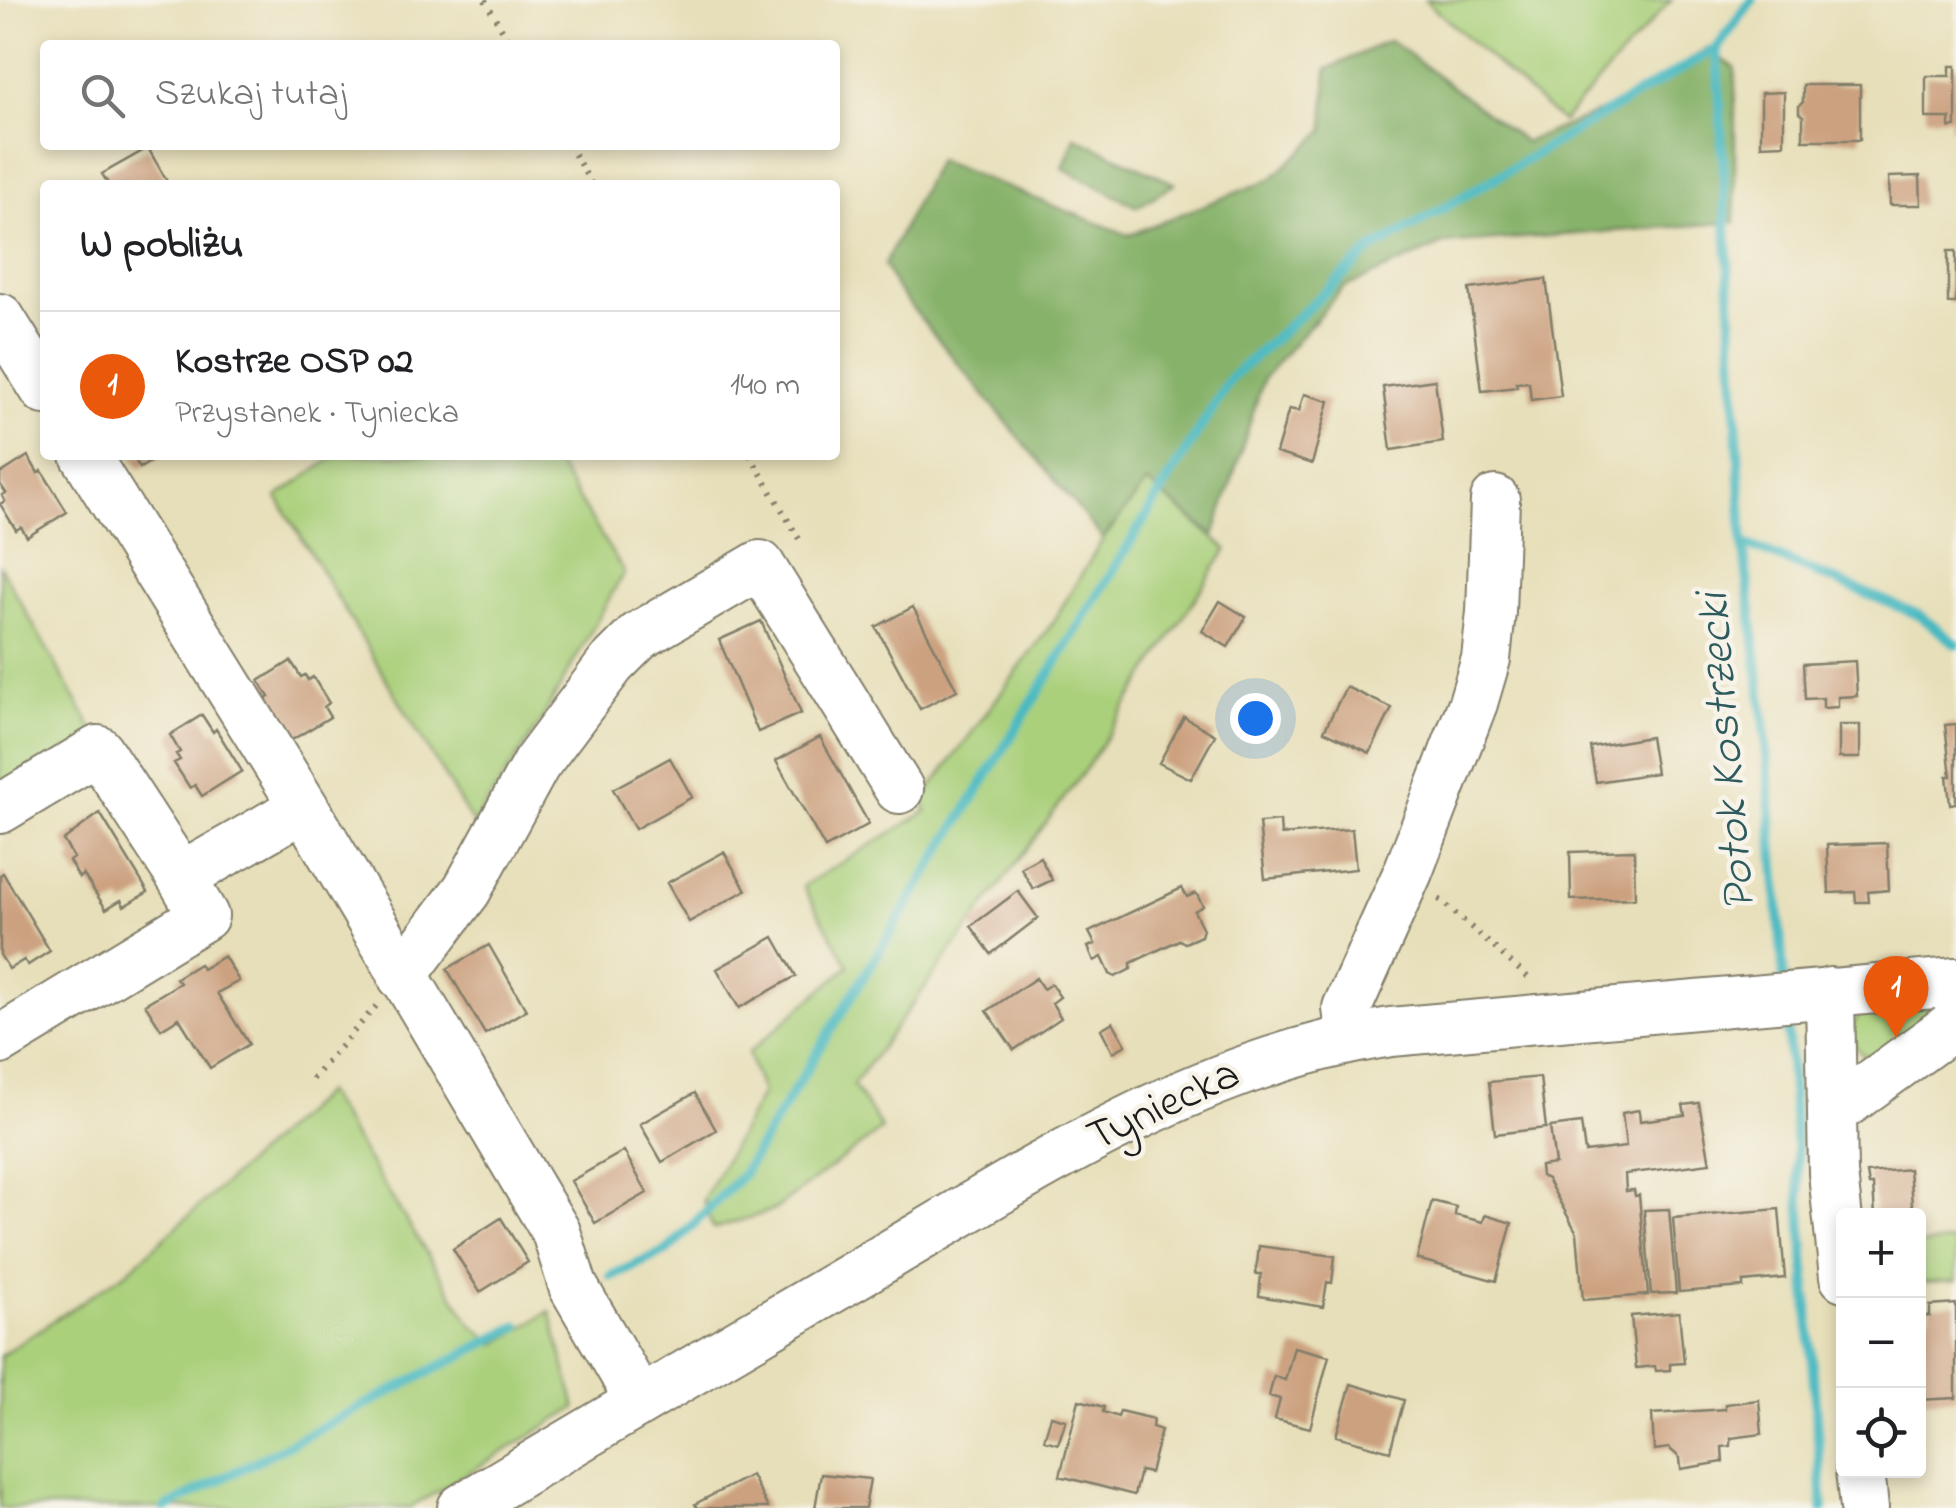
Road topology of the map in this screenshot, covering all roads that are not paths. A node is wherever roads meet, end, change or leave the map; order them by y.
1 (0, 318) edge
2 (40, 382) edge
3 (88, 460) edge
4 (1496, 500) dead end
5 (899, 789) dead end
6 (304, 807) junction
7 (0, 809) edge
8 (181, 877) junction
9 (402, 976) junction
10 (1956, 982) edge
11 (1793, 995) junction
12 (1956, 1023) edge
13 (1351, 1038) junction
14 (0, 1040) edge
15 (1832, 1113) junction
16 (1837, 1208) edge
17 (640, 1401) junction
18 (1861, 1478) edge
19 (462, 1508) edge
20 (1864, 1508) edge

1 - 2 street
3 - 6 street
4 - 13 street
5 - 9 street
6 - 8 street
6 - 9 street
7 - 8 street
8 - 14 street
9 - 17 street
10 - 11 street, Tyniecka
11 - 13 street, Tyniecka
11 - 15 street
12 - 15 street
13 - 17 street, Tyniecka
15 - 16 street
17 - 19 street, Tyniecka
18 - 20 street

